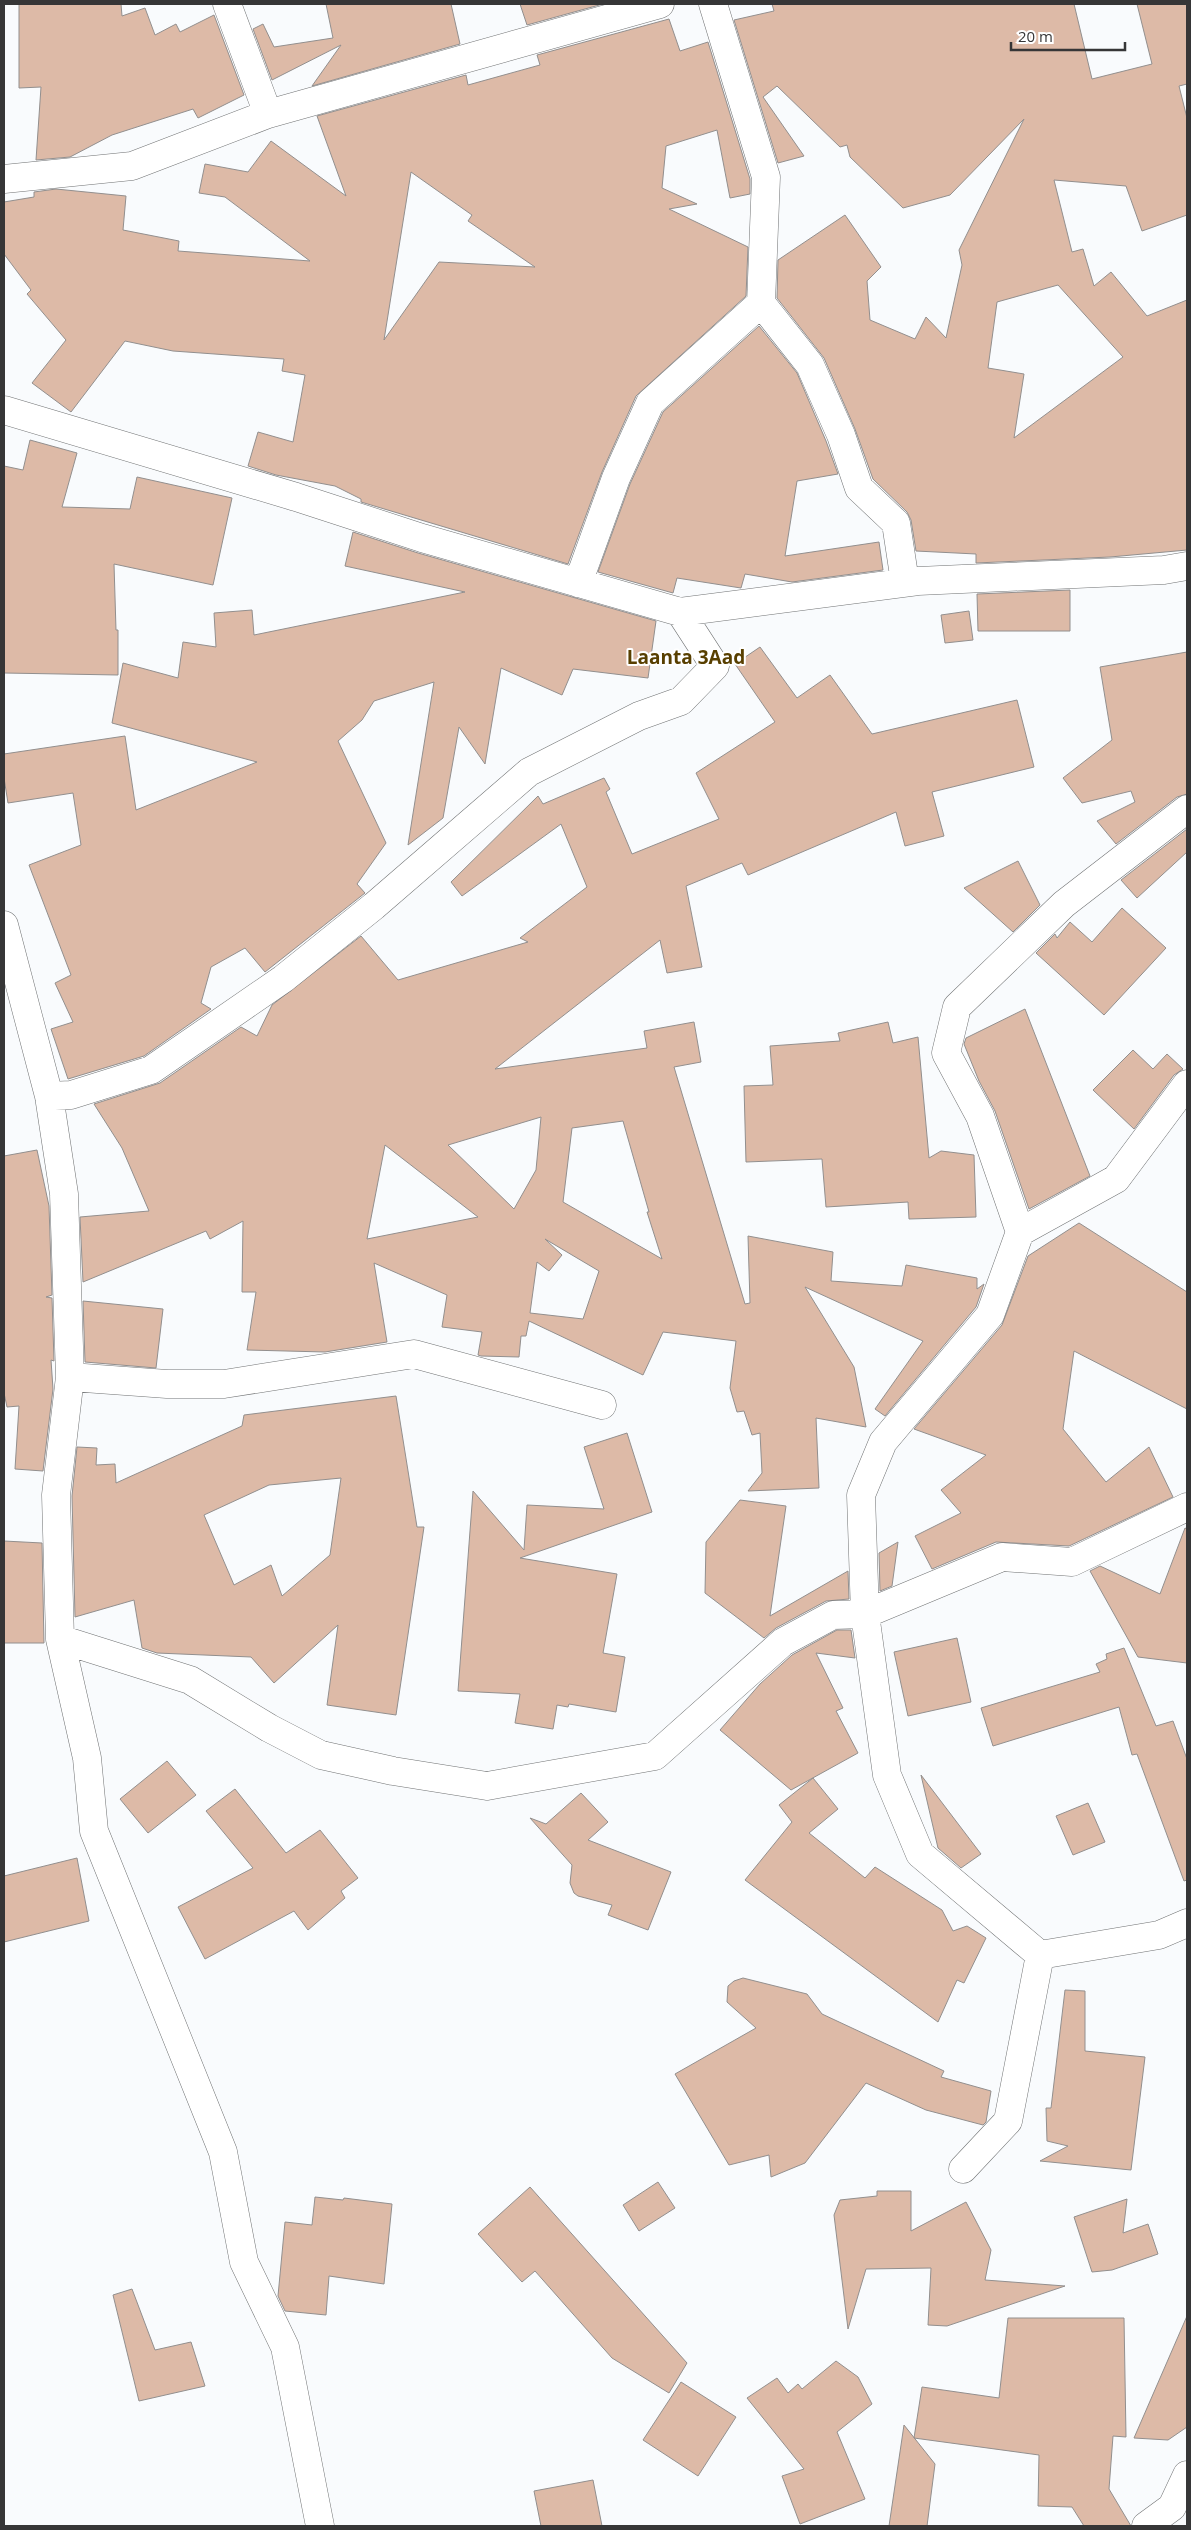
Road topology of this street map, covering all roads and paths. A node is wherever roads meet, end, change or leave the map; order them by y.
1 (227, 4) edge
2 (660, 4) edge
3 (713, 4) edge
4 (268, 114) junction
5 (4, 179) edge
6 (760, 303) junction
7 (4, 410) edge
8 (1187, 566) edge
9 (905, 582) junction
10 (578, 584) junction
11 (680, 612) junction
12 (1187, 809) edge
13 (4, 925) edge
14 (1187, 1084) edge
15 (49, 1096) junction
16 (1020, 1232) junction
17 (70, 1378) junction
18 (602, 1405) dead end
19 (1187, 1506) edge
20 (865, 1614) junction
21 (60, 1639) junction
22 (1187, 1923) edge
23 (1040, 1955) junction
24 (963, 2169) dead end
25 (1187, 2475) edge
26 (320, 2526) edge
27 (1146, 2526) edge

1 - 4 street
2 - 4 street
3 - 6 street
4 - 5 street
6 - 9 street
6 - 10 street
7 - 10 street
8 - 9 street
9 - 11 street
10 - 11 street
11 - 15 street
12 - 16 street
13 - 15 street
14 - 16 street
15 - 17 street
16 - 20 street
17 - 18 street
17 - 21 street
19 - 20 street
20 - 21 street
20 - 23 street
21 - 26 street
22 - 23 street
23 - 24 street
25 - 27 street

